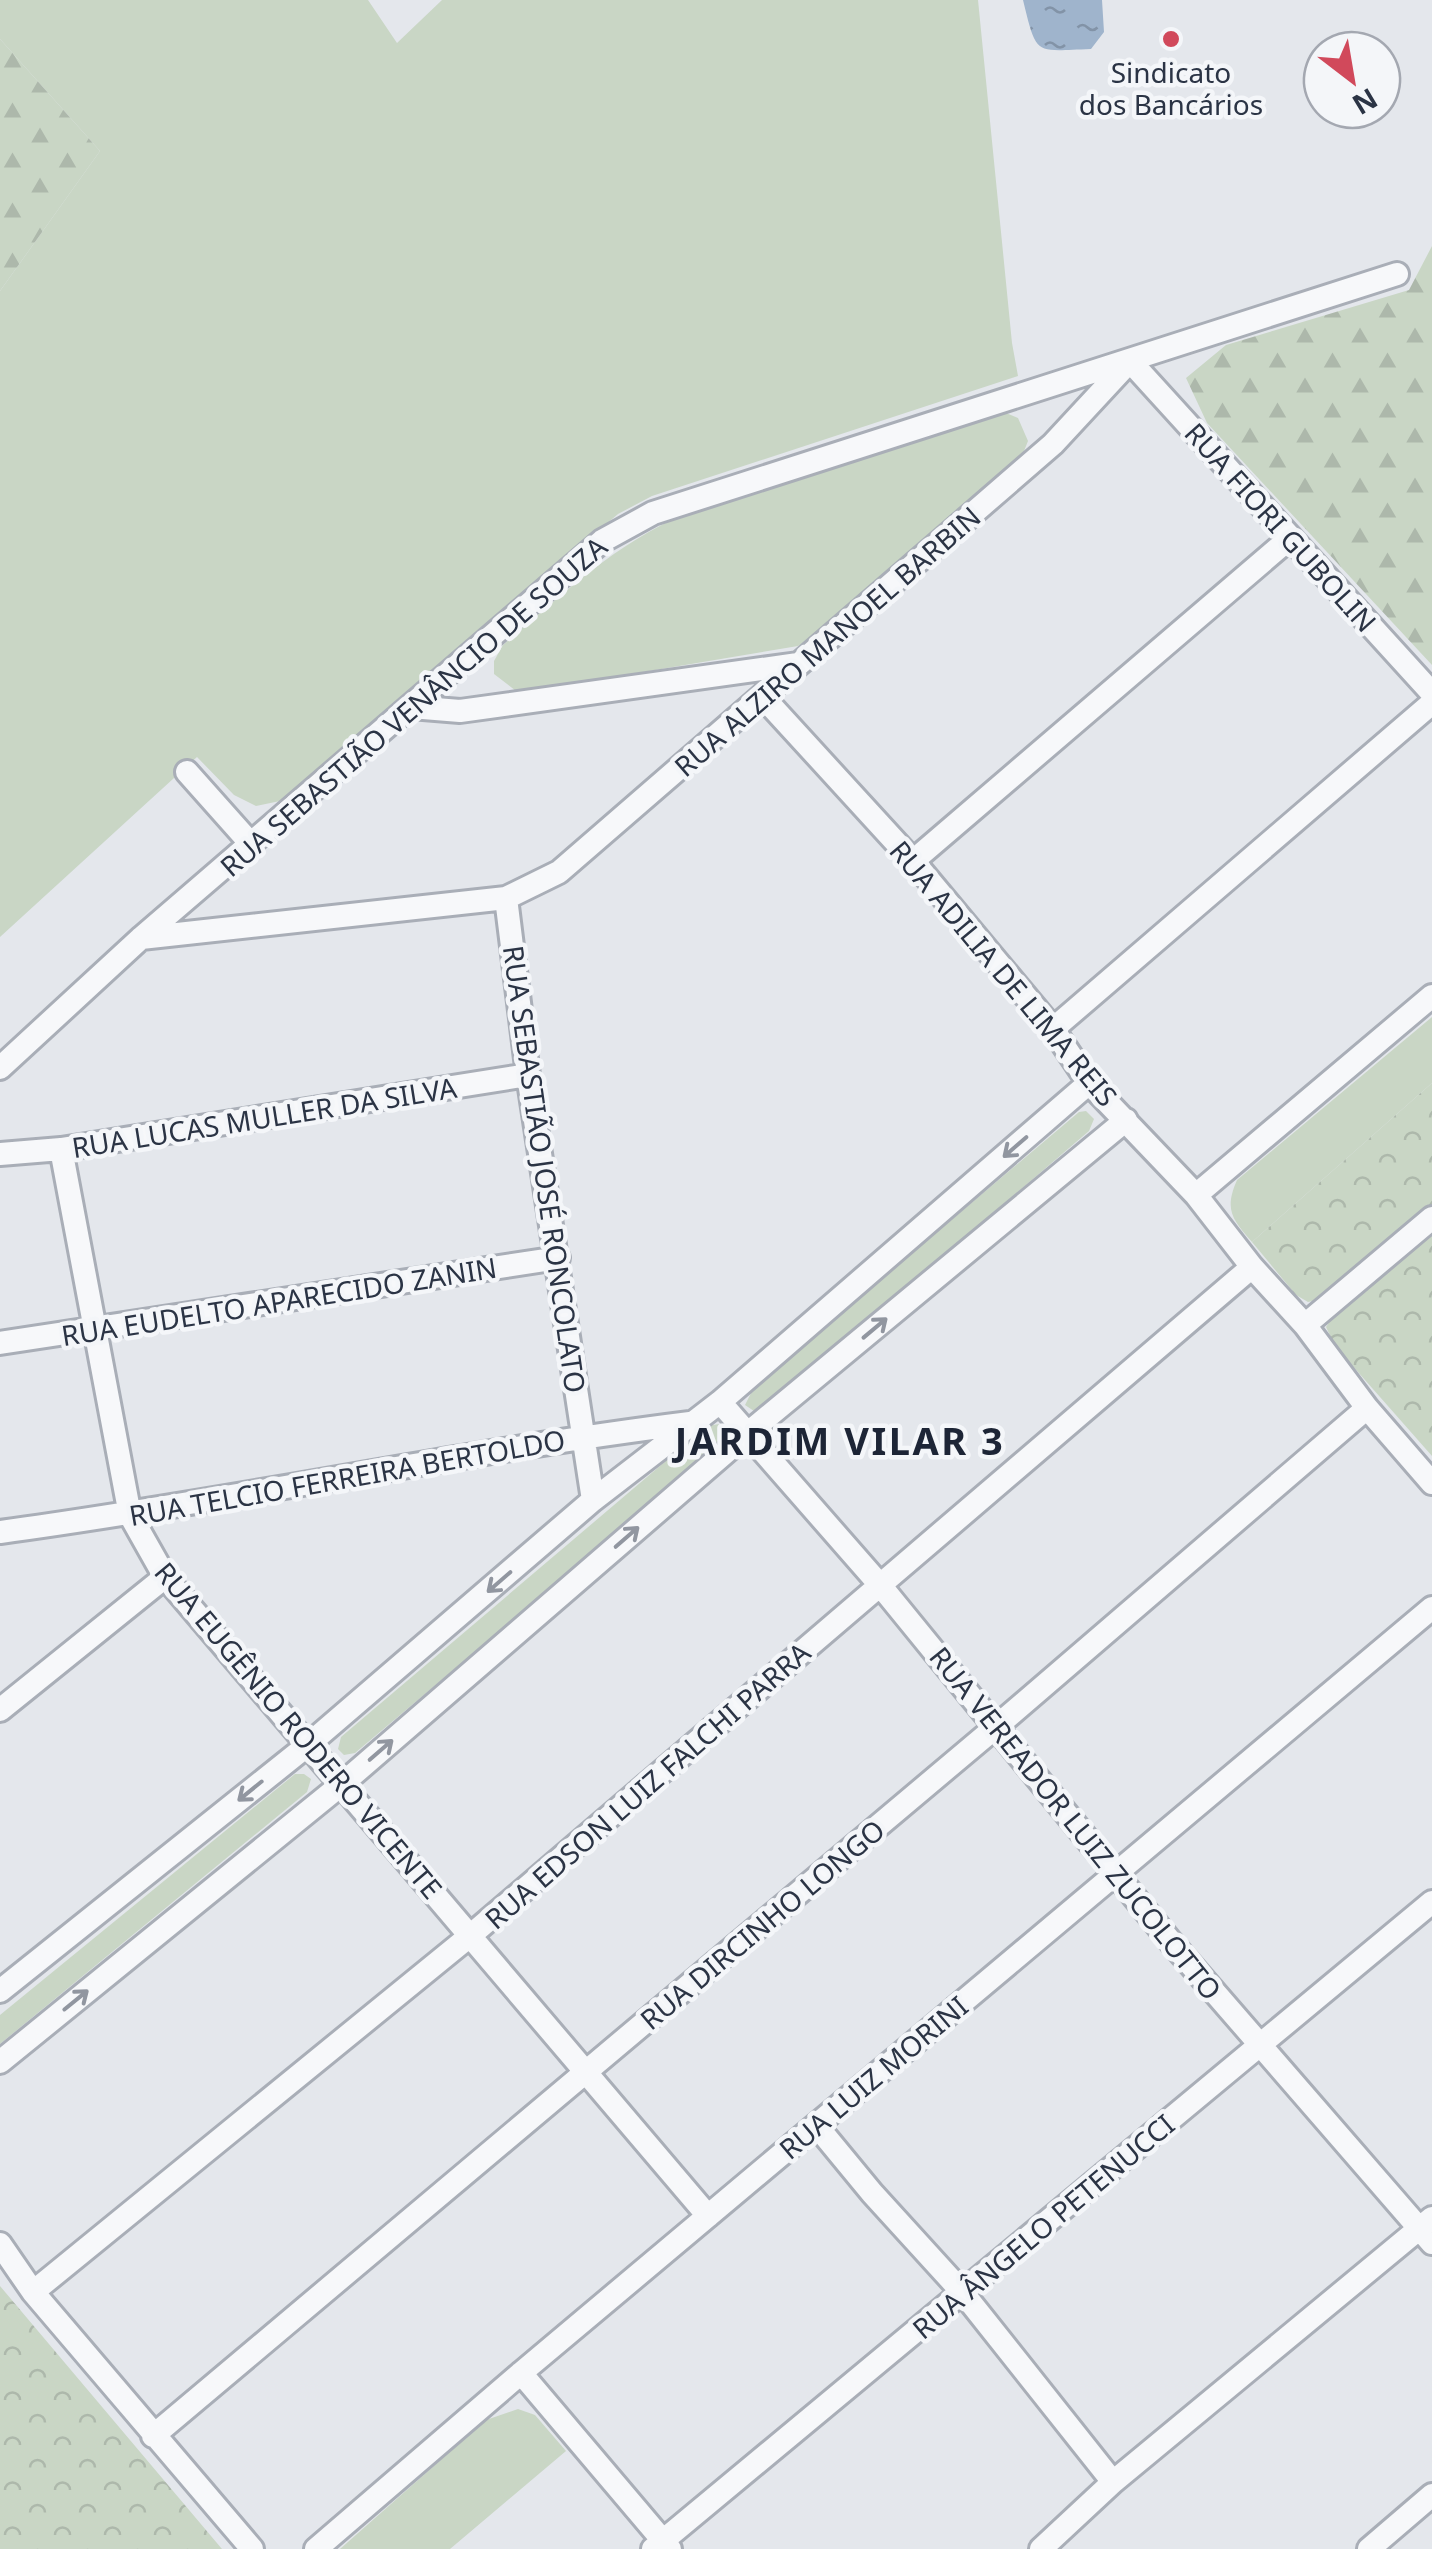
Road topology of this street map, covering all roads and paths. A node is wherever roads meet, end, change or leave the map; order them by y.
1 (1397, 274) dead end
2 (1130, 361) junction
3 (1290, 538) junction
4 (798, 664) junction
5 (1432, 694) edge
6 (763, 698) junction
7 (1432, 703) edge
8 (412, 707) junction
9 (187, 772) dead end
10 (251, 844) junction
11 (914, 861) junction
12 (506, 898) junction
13 (142, 938) junction
14 (1432, 996) edge
15 (1053, 1029) junction
16 (0, 1068) edge
17 (528, 1075) junction
18 (1088, 1083) junction
19 (1126, 1120) junction
20 (61, 1149) junction
21 (0, 1154) edge
22 (1196, 1196) junction
23 (1432, 1218) edge
24 (558, 1258) junction
25 (1252, 1266) junction
26 (1305, 1325) junction
27 (95, 1329) junction
28 (0, 1343) edge
29 (720, 1402) junction
30 (1367, 1408) junction
31 (693, 1422) junction
32 (748, 1434) junction
33 (584, 1436) junction
34 (1432, 1482) edge
35 (593, 1500) junction
36 (130, 1514) junction
37 (0, 1532) edge
38 (165, 1576) junction
39 (880, 1586) junction
40 (1432, 1608) edge
41 (0, 1710) edge
42 (996, 1726) junction
43 (309, 1744) junction
44 (342, 1784) junction
45 (1115, 1874) junction
46 (1432, 1902) edge
47 (472, 1935) junction
48 (0, 1991) edge
49 (1261, 2046) junction
50 (0, 2062) edge
51 (586, 2071) junction
52 (816, 2125) junction
53 (708, 2216) junction
54 (1428, 2230) edge
55 (0, 2244) edge
56 (33, 2292) junction
57 (963, 2294) junction
58 (521, 2373) junction
59 (153, 2436) junction
60 (1114, 2482) junction
61 (1432, 2495) edge
62 (662, 2546) edge
63 (252, 2549) edge
64 (316, 2549) edge
65 (1040, 2549) edge
66 (1369, 2549) edge

1 - 2 street, RUA SEBASTIÃO VENÂNCIO DE SOUZA
2 - 3 street, RUA FIORI GUBOLIN
2 - 4 street, RUA ALZIRO MANOEL BARBIN
2 - 8 street, RUA SEBASTIÃO VENÂNCIO DE SOUZA
3 - 5 street, RUA FIORI GUBOLIN
3 - 11 street
4 - 6 street, RUA ALZIRO MANOEL BARBIN
4 - 8 street
6 - 11 street, RUA ADILIA DE LIMA REIS
6 - 12 street, RUA ALZIRO MANOEL BARBIN
7 - 15 street
8 - 10 street, RUA SEBASTIÃO VENÂNCIO DE SOUZA
9 - 10 street
10 - 13 street, RUA SEBASTIÃO VENÂNCIO DE SOUZA
11 - 15 street, RUA ADILIA DE LIMA REIS
12 - 13 street, RUA ALZIRO MANOEL BARBIN
12 - 17 street, RUA SEBASTIÃO JOSÉ RONCOLATO
13 - 16 street, RUA SEBASTIÃO VENÂNCIO DE SOUZA
14 - 22 street
15 - 18 street, RUA ADILIA DE LIMA REIS
17 - 20 street, RUA LUCAS MULLER DA SILVA
17 - 24 street, RUA SEBASTIÃO JOSÉ RONCOLATO
18 - 19 street, RUA ADILIA DE LIMA REIS
18 -> 29 street
19 - 22 street, RUA ADILIA DE LIMA REIS
32 -> 19 street
20 - 21 street, RUA LUCAS MULLER DA SILVA
20 - 27 street, RUA EUGÊNIO RODERO VICENTE
22 - 25 street, RUA ADILIA DE LIMA REIS
23 - 26 street
24 - 27 street, RUA EUDELTO APARECIDO ZANIN
24 - 33 street, RUA SEBASTIÃO JOSÉ RONCOLATO
25 - 26 street, RUA ADILIA DE LIMA REIS
25 - 39 street, RUA EDSON LUIZ FALCHI PARRA
26 - 30 street, RUA ADILIA DE LIMA REIS
27 - 28 street, RUA EUDELTO APARECIDO ZANIN
27 - 36 street, RUA EUGÊNIO RODERO VICENTE
29 - 31 street
29 - 32 street, RUA VEREADOR LUIZ ZUCOLOTTO
30 - 34 street, RUA ADILIA DE LIMA REIS
30 - 42 street, RUA DIRCINHO LONGO
31 - 33 street, RUA TELCIO FERREIRA BERTOLDO
31 - 35 street
32 - 39 street, RUA VEREADOR LUIZ ZUCOLOTTO
44 -> 32 street
33 - 35 street, RUA SEBASTIÃO JOSÉ RONCOLATO
33 - 36 street, RUA TELCIO FERREIRA BERTOLDO
35 -> 43 street
36 - 37 street, RUA TELCIO FERREIRA BERTOLDO
36 - 38 street, RUA EUGÊNIO RODERO VICENTE
38 - 41 street
38 - 43 street, RUA EUGÊNIO RODERO VICENTE
39 - 42 street, RUA VEREADOR LUIZ ZUCOLOTTO
39 - 47 street, RUA EDSON LUIZ FALCHI PARRA
40 - 45 street, RUA LUIZ MORINI
42 - 45 street, RUA VEREADOR LUIZ ZUCOLOTTO
42 - 51 street, RUA DIRCINHO LONGO
43 - 44 street, RUA EUGÊNIO RODERO VICENTE
43 -> 48 street
44 - 47 street, RUA EUGÊNIO RODERO VICENTE
50 -> 44 street
45 - 49 street, RUA VEREADOR LUIZ ZUCOLOTTO
45 - 52 street, RUA LUIZ MORINI
46 - 49 street, RUA ÂNGELO PETENUCCI
47 - 51 street, RUA EUGÊNIO RODERO VICENTE
47 - 56 street, RUA EDSON LUIZ FALCHI PARRA
49 - 54 street, RUA VEREADOR LUIZ ZUCOLOTTO
49 - 57 street, RUA ÂNGELO PETENUCCI
51 - 53 street, RUA EUGÊNIO RODERO VICENTE
51 - 59 street, RUA DIRCINHO LONGO
52 - 53 street, RUA LUIZ MORINI
52 - 57 street
53 - 58 street, RUA LUIZ MORINI
54 - 60 street
55 - 56 street
56 - 59 street
57 - 60 street
57 - 62 street, RUA ÂNGELO PETENUCCI
58 - 62 street
58 - 64 street, RUA LUIZ MORINI
59 - 63 street
60 - 65 street
61 - 66 street

